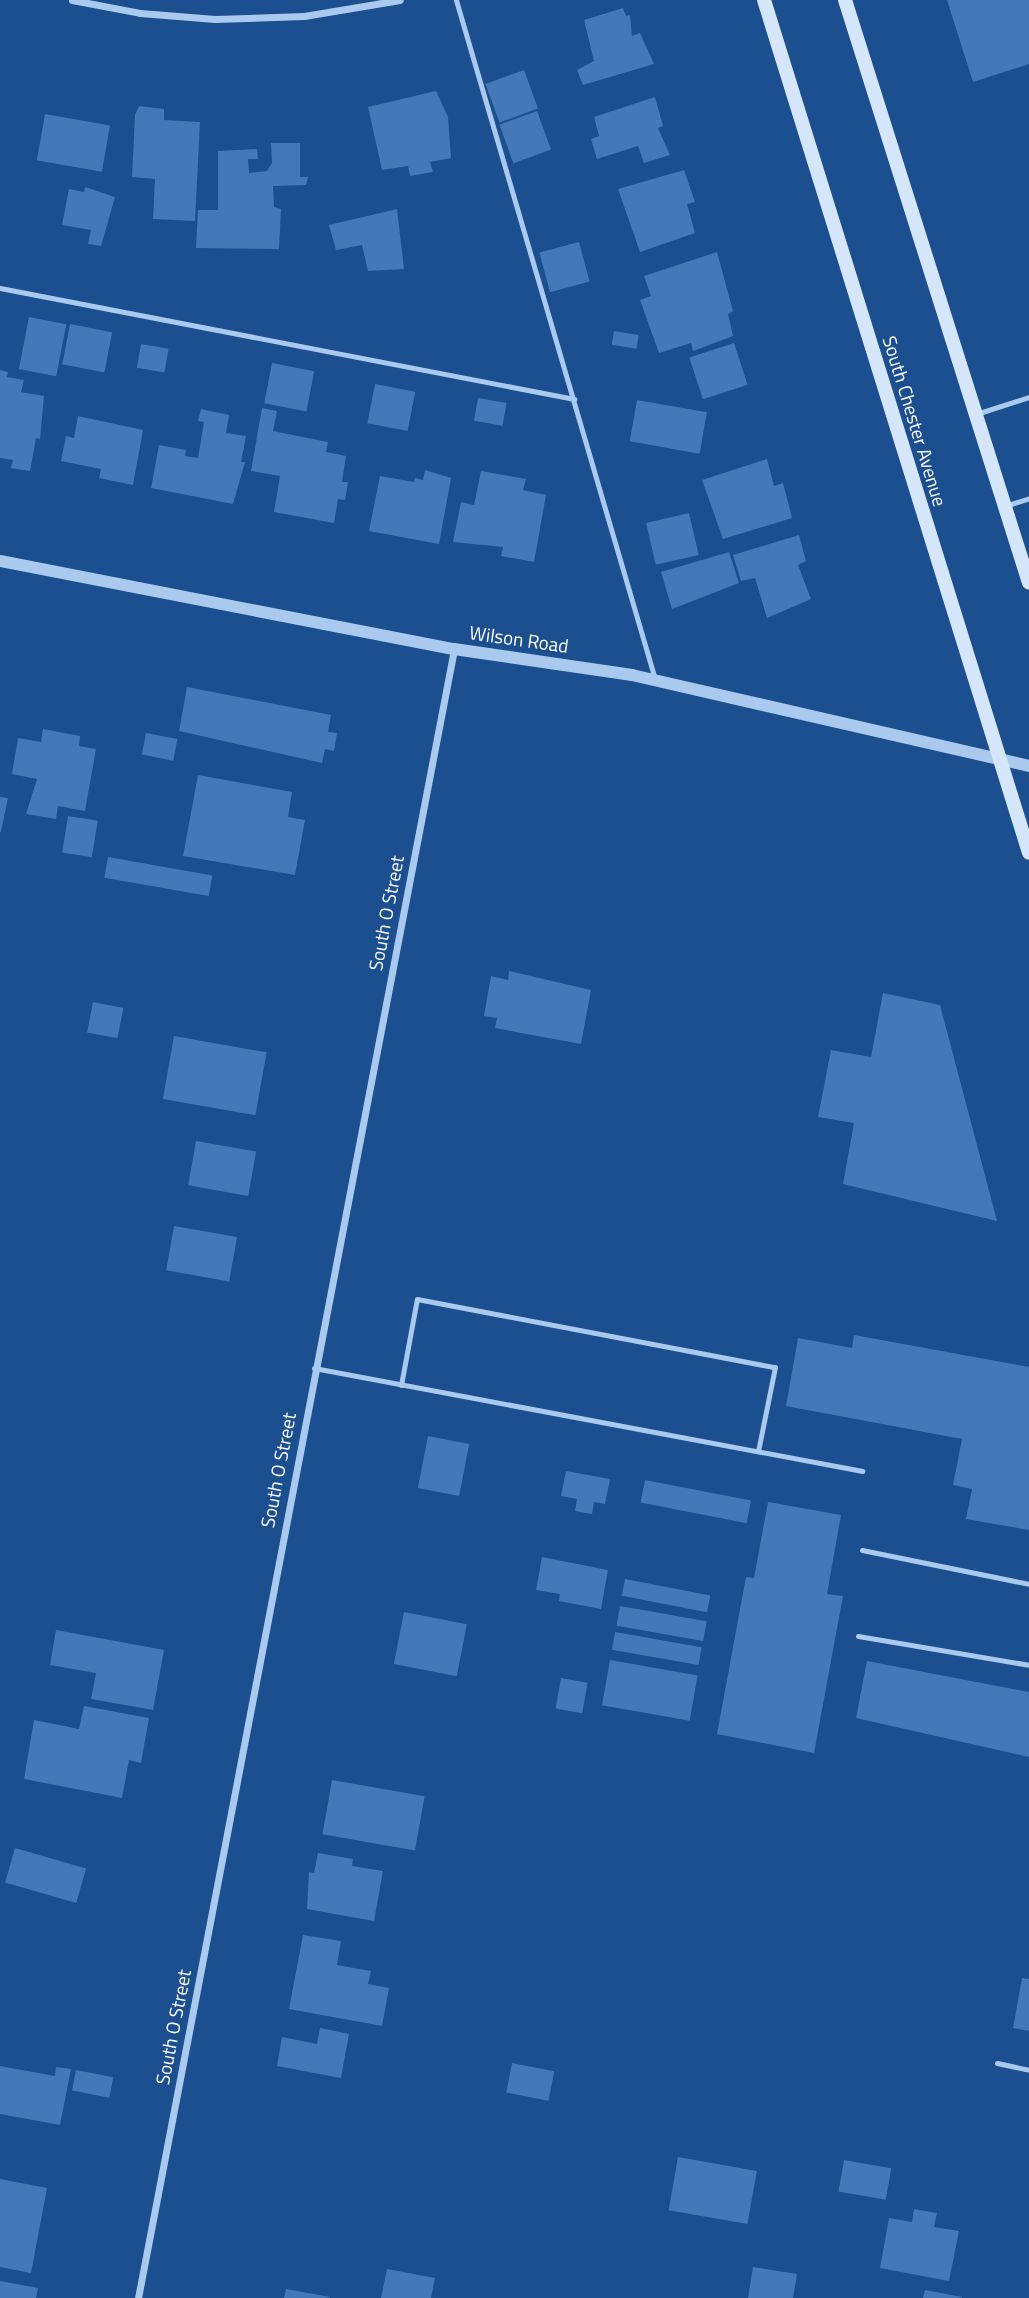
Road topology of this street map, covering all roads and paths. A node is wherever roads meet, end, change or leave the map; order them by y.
1 (72, 0) edge
2 (400, 0) edge
3 (456, 0) edge
4 (764, 0) edge
5 (845, 0) edge
6 (0, 288) edge
7 (1029, 397) edge
8 (574, 399) junction
9 (976, 414) junction
10 (1029, 498) edge
11 (1005, 506) junction
12 (0, 561) edge
13 (1029, 583) edge
14 (454, 649) junction
15 (656, 681) junction
16 (1000, 760) junction
17 (1029, 766) edge
18 (1029, 853) edge
19 (314, 1368) junction
20 (401, 1385) junction
21 (758, 1451) junction
22 (862, 1471) dead end
23 (862, 1549) dead end
24 (1029, 1584) edge
25 (858, 1636) dead end
26 (1029, 1665) edge
27 (997, 2063) dead end
28 (1029, 2070) edge
29 (138, 2298) edge

1 - 2 street
3 - 8 lane
4 - 16 main road, South Chester Avenue
5 - 9 main road
6 - 8 lane
7 - 9 lane
8 - 15 lane
9 - 11 main road
10 - 11 lane
11 - 13 main road
12 - 14 street, Wilson Road
14 - 15 street, Wilson Road
14 - 19 street, South O Street
15 - 16 street, Wilson Road
16 - 17 street, Wilson Road
16 - 18 main road, South Chester Avenue
19 - 20 lane
19 - 29 street, South O Street
20 - 21 lane
20 - 21 lane
21 - 22 lane
23 - 24 lane
25 - 26 lane
27 - 28 lane

